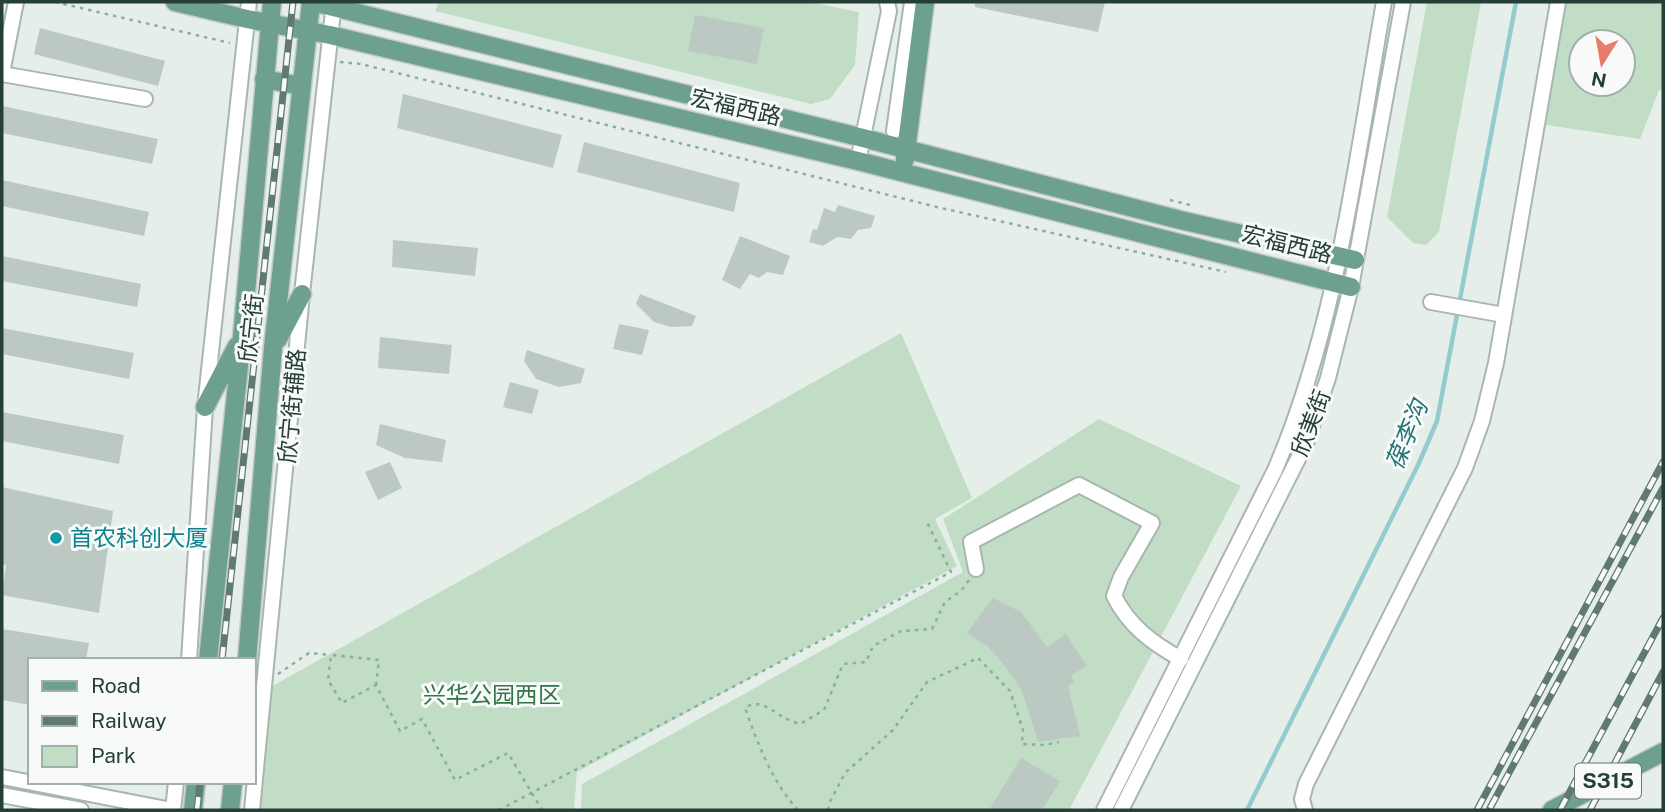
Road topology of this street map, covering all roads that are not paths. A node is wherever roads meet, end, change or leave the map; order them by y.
1 (16, 2) edge
2 (175, 2) edge
3 (272, 2) edge
4 (312, 2) edge
5 (887, 2) edge
6 (912, 2) edge
7 (925, 2) edge
8 (1384, 2) edge
9 (1403, 2) edge
10 (1558, 2) edge
11 (333, 5) edge
12 (248, 10) edge
13 (270, 23) junction
14 (308, 31) junction
15 (330, 35) junction
16 (2, 74) edge
17 (264, 79) junction
18 (302, 86) junction
19 (145, 99) dead end
20 (894, 131) dead end
21 (863, 138) junction
22 (907, 150) junction
23 (858, 161) junction
24 (903, 173) junction
25 (1347, 259) junction
26 (1342, 284) junction
27 (302, 294) junction
28 (1432, 302) dead end
29 (1499, 314) junction
30 (242, 337) junction
31 (273, 348) junction
32 (205, 407) junction
33 (976, 569) road end
34 (189, 658) edge
35 (208, 658) edge
36 (247, 658) edge
37 (1181, 659) junction
38 (260, 681) edge
39 (256, 746) edge
40 (1663, 752) edge
41 (2, 777) edge
42 (28, 782) edge
43 (38, 784) edge
44 (176, 784) edge
45 (195, 784) edge
46 (233, 784) edge
47 (254, 784) edge
48 (2, 795) edge
49 (81, 810) edge
50 (172, 810) edge
51 (193, 810) edge
52 (230, 810) edge
53 (252, 810) edge
54 (1104, 810) edge
55 (1121, 810) edge
56 (1305, 810) edge
57 (1552, 810) edge

1 - 16 street
2 - 12 main road, 宏福西路
3 - 13 main road, 欣宁街
4 - 11 main road, 宏福西路
4 - 14 main road, 欣宁街
5 - 21 street
6 - 20 street
7 - 22 main road
8 - 25 street, 欣美街
9 - 25 street, 欣美街
10 - 29 street
11 - 15 street, 欣宁街辅路
11 - 21 main road, 宏福西路
12 - 13 main road, 宏福西路
12 - 32 street
13 - 14 main road, 宏福西路
13 - 17 main road, 欣宁街
14 - 15 main road, 宏福西路
14 - 18 main road, 欣宁街
15 - 23 main road, 宏福西路
15 - 27 street, 欣宁街辅路
16 - 19 street
17 - 18 main road
17 - 30 main road, 欣宁街
18 - 31 main road, 欣宁街
21 - 22 main road, 宏福西路
21 - 23 street
22 - 24 main road
22 - 25 main road, 宏福西路
23 - 24 main road, 宏福西路
24 - 26 main road, 宏福西路
25 - 26 street, 欣美街
26 - 37 street, 欣美街
26 - 55 street, 欣美街
27 - 31 main road
27 - 38 street, 欣宁街辅路
28 - 29 street
29 - 56 street
30 - 32 main road
30 - 35 main road, 欣宁街
31 - 36 main road, 欣宁街
32 - 34 street
33 - 37 street
37 - 54 street, 欣美街
38 - 39 street, 欣宁街辅路
40 - 57 main road, S315
41 - 42 street
43 - 50 street
44 - 50 street
45 - 51 main road
46 - 52 main road
47 - 53 street, 欣宁街辅路
48 - 49 street

